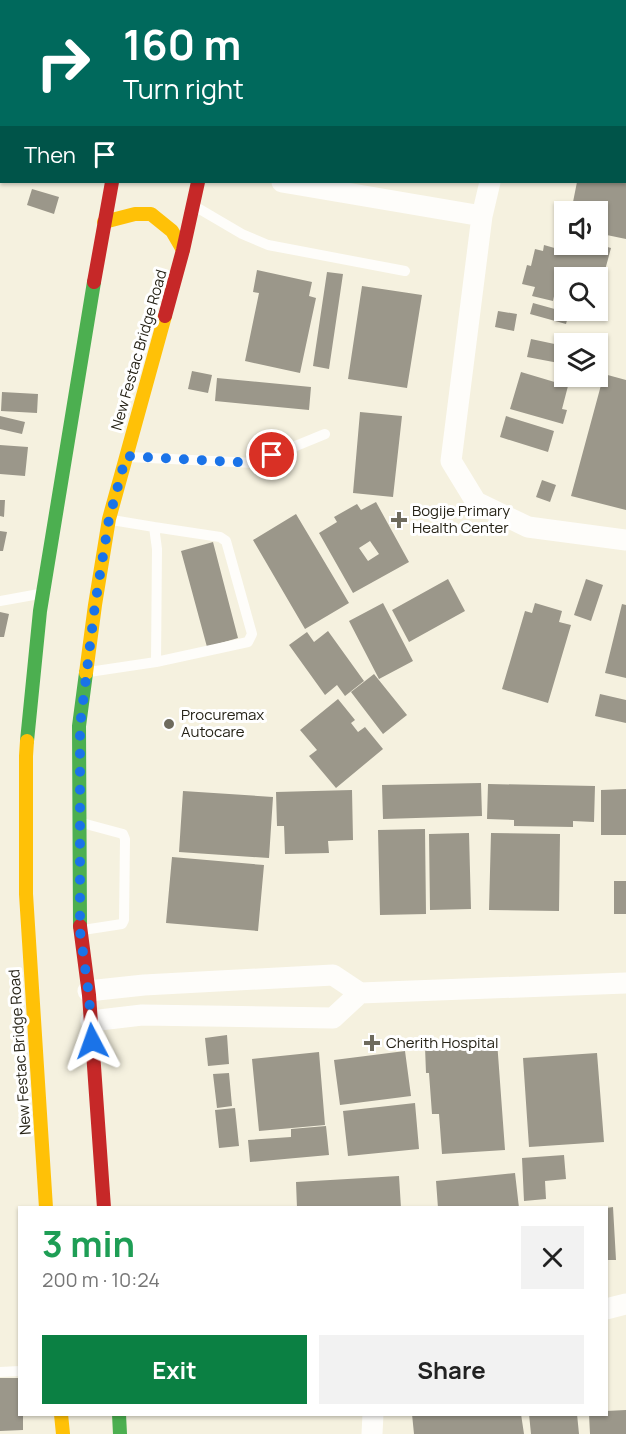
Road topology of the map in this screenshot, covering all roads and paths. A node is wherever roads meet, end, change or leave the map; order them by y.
1 (112, 183) edge
2 (198, 183) edge
3 (288, 183) edge
4 (490, 183) edge
5 (193, 205) junction
6 (482, 216) junction
7 (104, 222) junction
8 (183, 250) junction
9 (405, 271) dead end
10 (325, 434) dead end
11 (126, 456) junction
12 (109, 519) junction
13 (154, 527) junction
14 (626, 540) edge
15 (43, 593) junction
16 (0, 601) edge
17 (156, 662) junction
18 (86, 673) junction
19 (79, 822) junction
20 (80, 931) junction
21 (626, 983) edge
22 (88, 991) junction
23 (360, 993) junction
24 (91, 1021) junction
25 (46, 1206) edge
26 (104, 1206) edge
27 (626, 1304) edge
28 (608, 1308) edge
29 (18, 1371) edge
30 (0, 1372) edge
31 (61, 1416) edge
32 (119, 1416) edge
33 (373, 1416) edge
34 (63, 1434) edge
35 (120, 1434) edge
36 (372, 1434) edge

1 - 7 main road, New Festac Bridge Road
2 - 5 main road, New Festac Bridge Road
3 - 6 street
4 - 6 street
5 - 8 main road, New Festac Bridge Road
5 - 9 lane
6 - 14 street
7 - 8 main road
7 - 15 main road, New Festac Bridge Road
8 - 11 main road, New Festac Bridge Road
10 - 11 lane
11 - 12 main road, New Festac Bridge Road
12 - 13 lane
12 - 18 main road, New Festac Bridge Road
13 - 17 lane
13 - 17 lane
15 - 16 lane
15 - 25 main road, New Festac Bridge Road
17 - 18 lane
18 - 19 main road, New Festac Bridge Road
19 - 20 main road, New Festac Bridge Road
19 - 20 lane
20 - 22 main road, New Festac Bridge Road
21 - 23 street
22 - 23 street
22 - 24 main road, New Festac Bridge Road
23 - 24 street
24 - 26 main road, New Festac Bridge Road
27 - 28 street
29 - 30 lane
31 - 34 main road
32 - 35 main road
33 - 36 street

